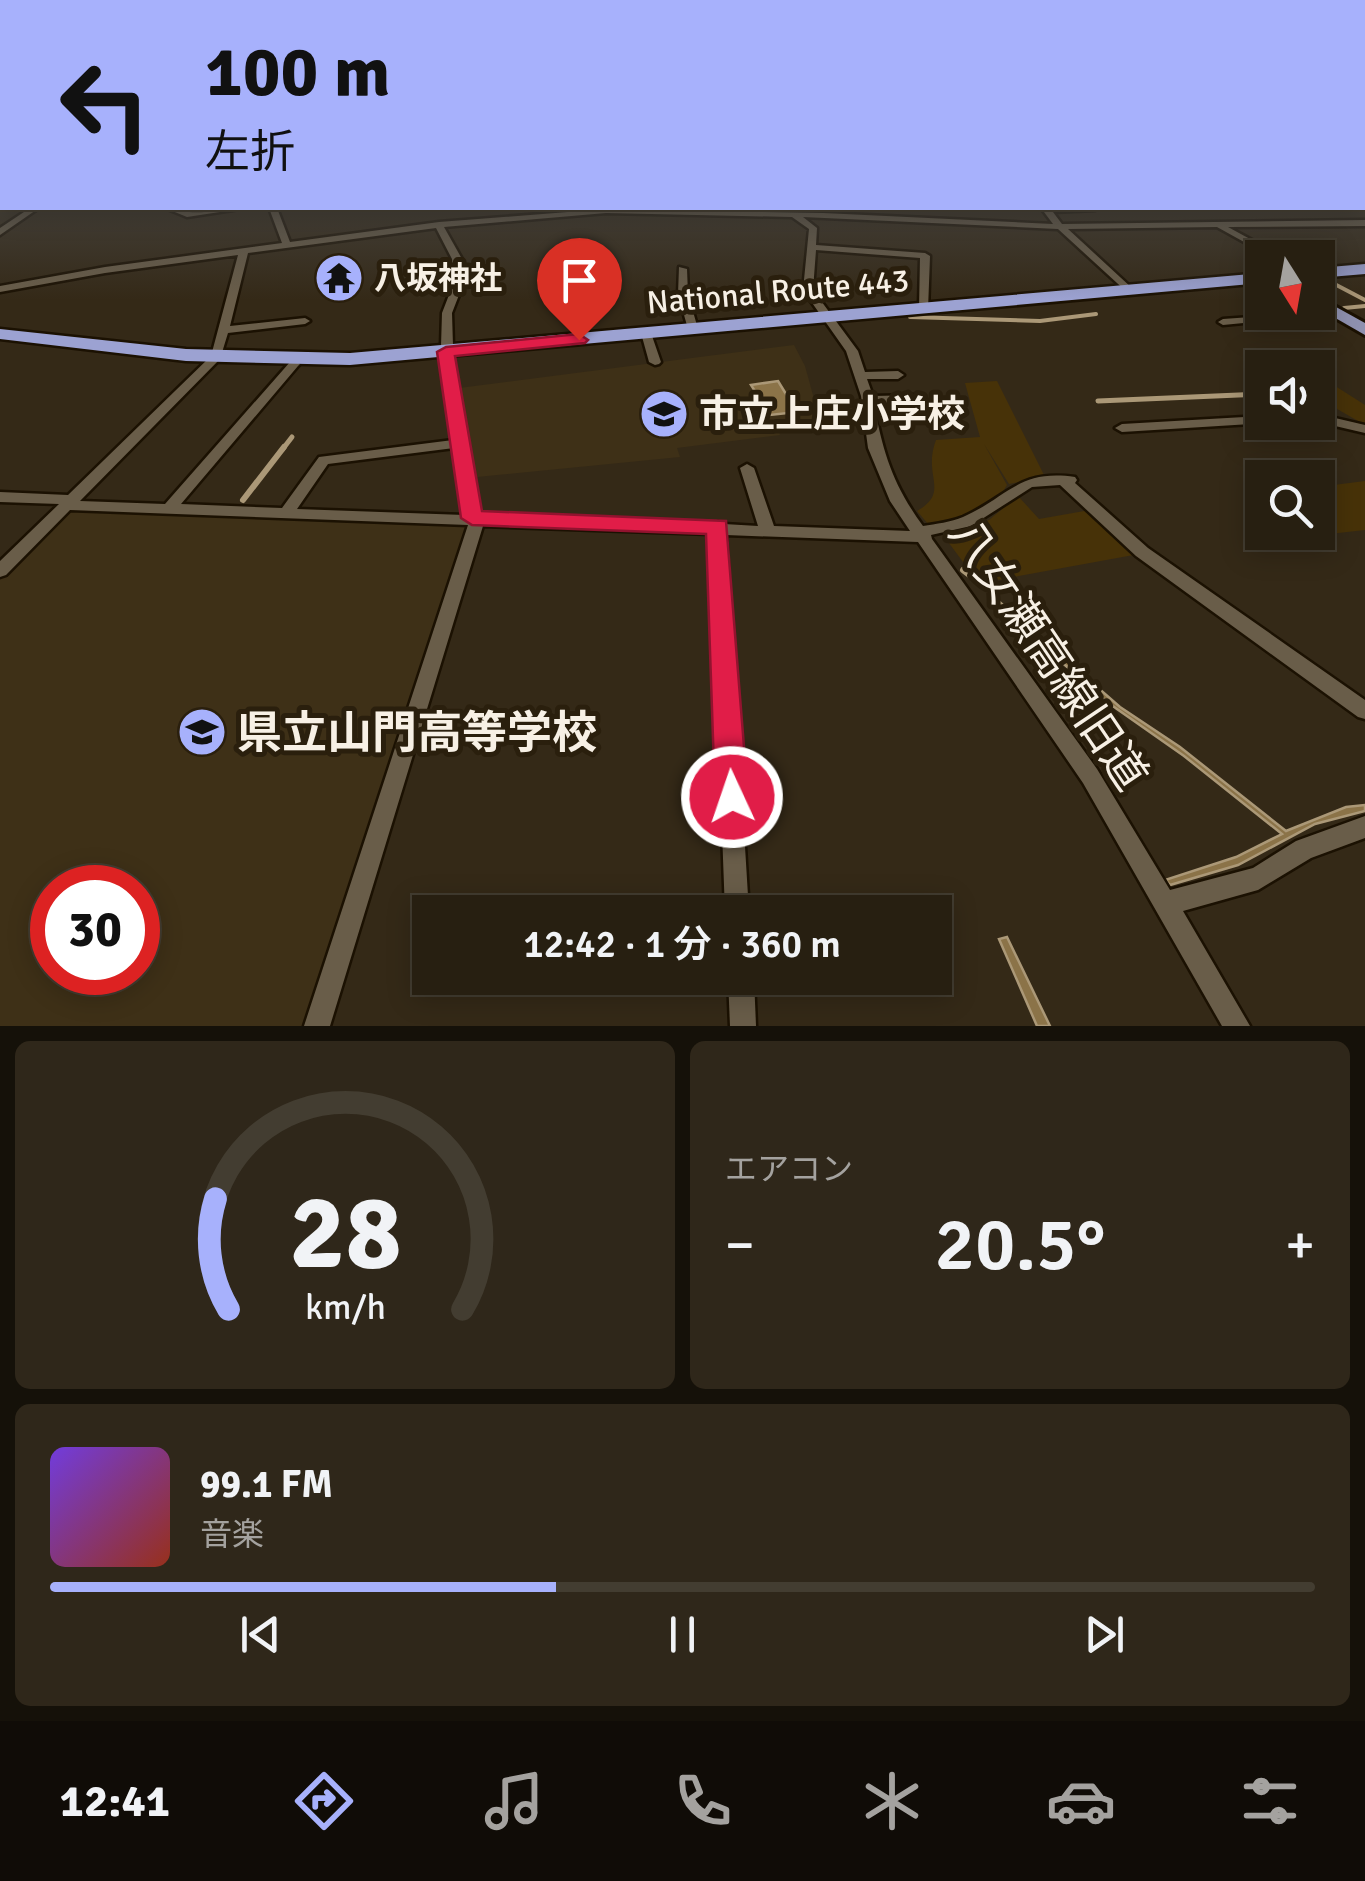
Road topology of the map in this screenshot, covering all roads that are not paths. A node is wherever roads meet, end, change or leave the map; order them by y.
1 (32, 210) edge
2 (174, 210) edge
3 (226, 210) edge
4 (274, 210) edge
5 (1047, 210) edge
6 (777, 211) edge
7 (500, 212) edge
8 (876, 212) edge
9 (795, 215) junction
10 (1365, 222) edge
11 (439, 224) junction
12 (1218, 225) junction
13 (1060, 227) junction
14 (0, 232) edge
15 (1246, 240) edge
16 (287, 245) junction
17 (812, 247) junction
18 (244, 251) junction
19 (682, 268) dead end
20 (1365, 269) edge
21 (1335, 272) edge
22 (1245, 280) edge
23 (0, 288) edge
24 (1129, 290) junction
25 (924, 308) junction
26 (1335, 313) edge
27 (826, 317) junction
28 (1245, 320) edge
29 (305, 321) dead end
30 (1223, 322) dead end
31 (693, 329) junction
32 (223, 330) junction
33 (1365, 330) edge
34 (646, 333) junction
35 (0, 334) edge
36 (447, 349) junction
37 (216, 357) junction
38 (654, 362) dead end
39 (294, 364) dead end
40 (860, 376) junction
41 (898, 376) dead end
42 (918, 399) dead end
43 (868, 400) junction
44 (1245, 421) edge
45 (1335, 421) edge
46 (1122, 428) dead end
47 (1365, 430) edge
48 (460, 443) junction
49 (747, 468) dead end
50 (0, 497) edge
51 (68, 502) junction
52 (170, 508) junction
53 (287, 512) junction
54 (475, 518) junction
55 (718, 527) junction
56 (767, 529) junction
57 (923, 534) junction
58 (0, 571) edge
59 (1365, 712) edge
60 (1365, 827) edge
61 (737, 895) edge
62 (1167, 903) junction
63 (742, 995) edge
64 (317, 1026) edge
65 (743, 1026) edge
66 (1238, 1026) edge

1 - 14 street
2 - 3 street
4 - 16 street
5 - 13 street
6 - 7 street
6 - 9 street
7 - 11 street
8 - 9 street
8 - 13 street
9 - 17 street
10 - 12 street
11 - 16 street
11 - 36 street
12 - 13 street
12 - 15 street
13 - 24 street
16 - 18 street
17 - 25 street
17 - 27 street, 八女瀬高線旧道
18 - 23 street
18 - 32 street
19 - 31 street
20 - 21 highway
22 - 24 highway, National Route 443
24 - 25 highway, National Route 443
25 - 27 highway, National Route 443
26 - 33 main road
27 - 31 highway, National Route 443
27 - 40 street, 八女瀬高線旧道
28 - 30 street
29 - 32 street
31 - 34 highway, National Route 443
32 - 37 street
34 - 36 highway, National Route 443
34 - 38 street
35 - 37 highway, National Route 443
36 - 37 highway, National Route 443
36 - 48 street
37 - 51 street
39 - 52 street
40 - 41 street
40 - 43 street, 八女瀬高線旧道
42 - 43 street
43 - 57 street, 八女瀬高線旧道
44 - 46 street
45 - 47 street
48 - 53 street
48 - 54 street
49 - 56 street
50 - 51 street
51 - 52 street
51 - 58 street
52 - 53 street
53 - 54 street
54 - 55 street
54 - 64 street
55 - 56 street
55 - 61 street
56 - 57 street
57 - 59 street
57 - 62 street, 八女瀬高線旧道
60 - 62 street
62 - 66 street, 八女瀬高線旧道
63 - 65 street

